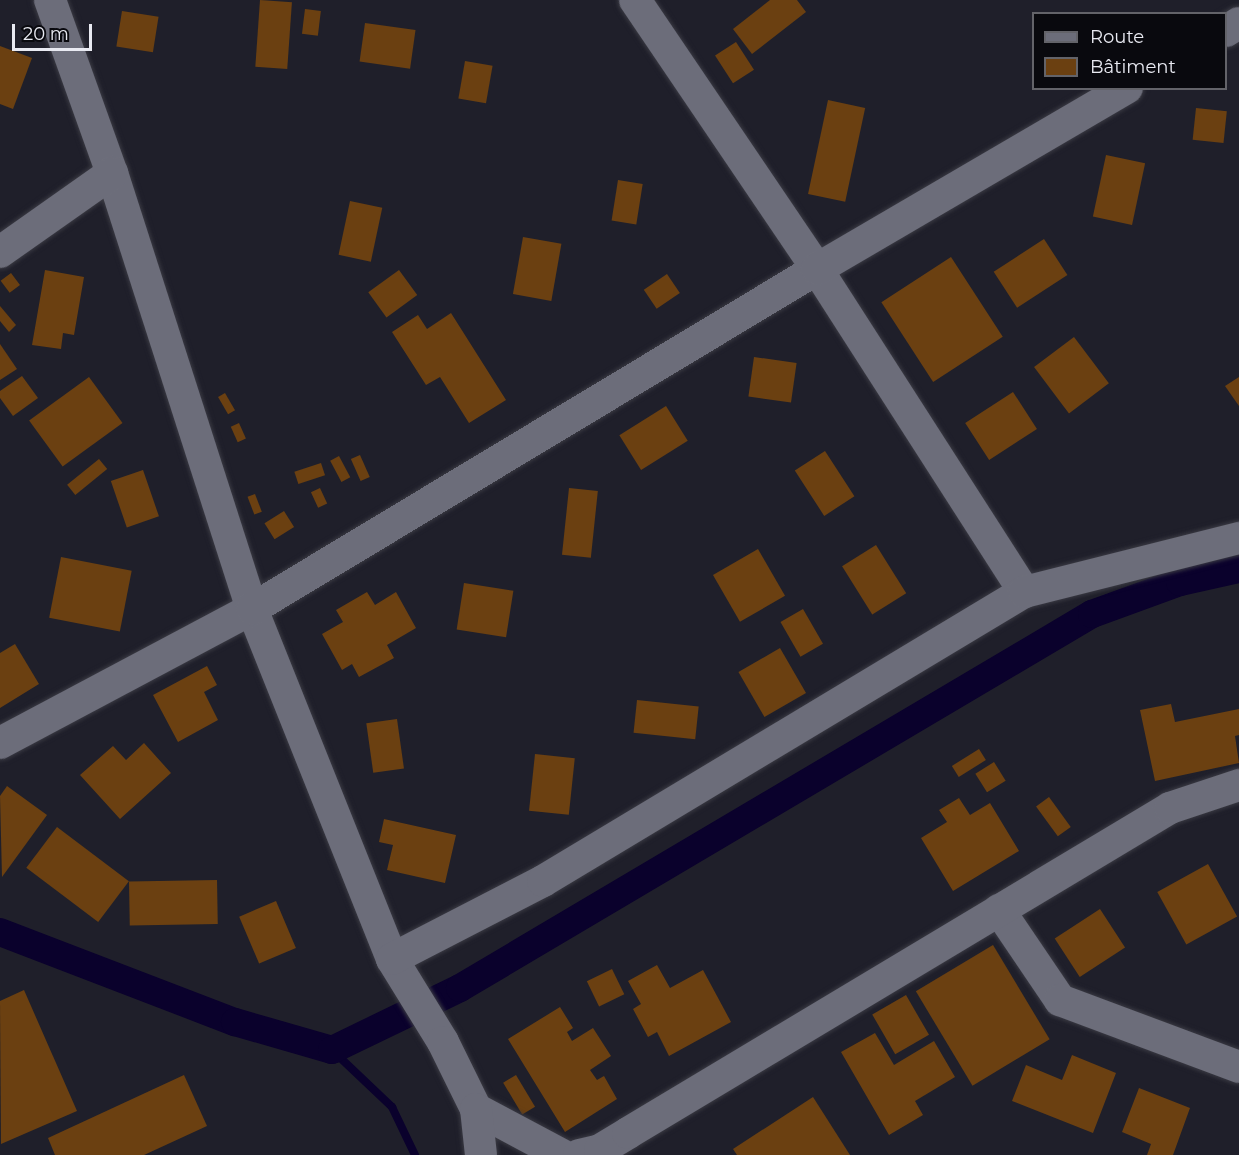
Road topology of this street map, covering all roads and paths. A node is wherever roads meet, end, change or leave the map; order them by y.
1 (50, 0) edge
2 (635, 0) edge
3 (1124, 90) edge
4 (112, 173) junction
5 (0, 252) edge
6 (817, 269) junction
7 (1239, 538) edge
8 (1024, 592) junction
9 (252, 609) junction
10 (0, 743) edge
11 (1239, 785) edge
12 (999, 910) junction
13 (397, 969) junction
14 (1239, 1068) edge
15 (476, 1109) junction
16 (481, 1155) edge
17 (562, 1155) edge
18 (579, 1155) edge

1 - 4 street
2 - 6 street
3 - 6 street
4 - 5 street
4 - 9 street
6 - 8 street
6 - 9 street
7 - 8 street
8 - 13 street
9 - 10 street
9 - 13 street
11 - 12 street
12 - 14 street
12 - 18 street
13 - 15 street
15 - 16 street
15 - 17 street

